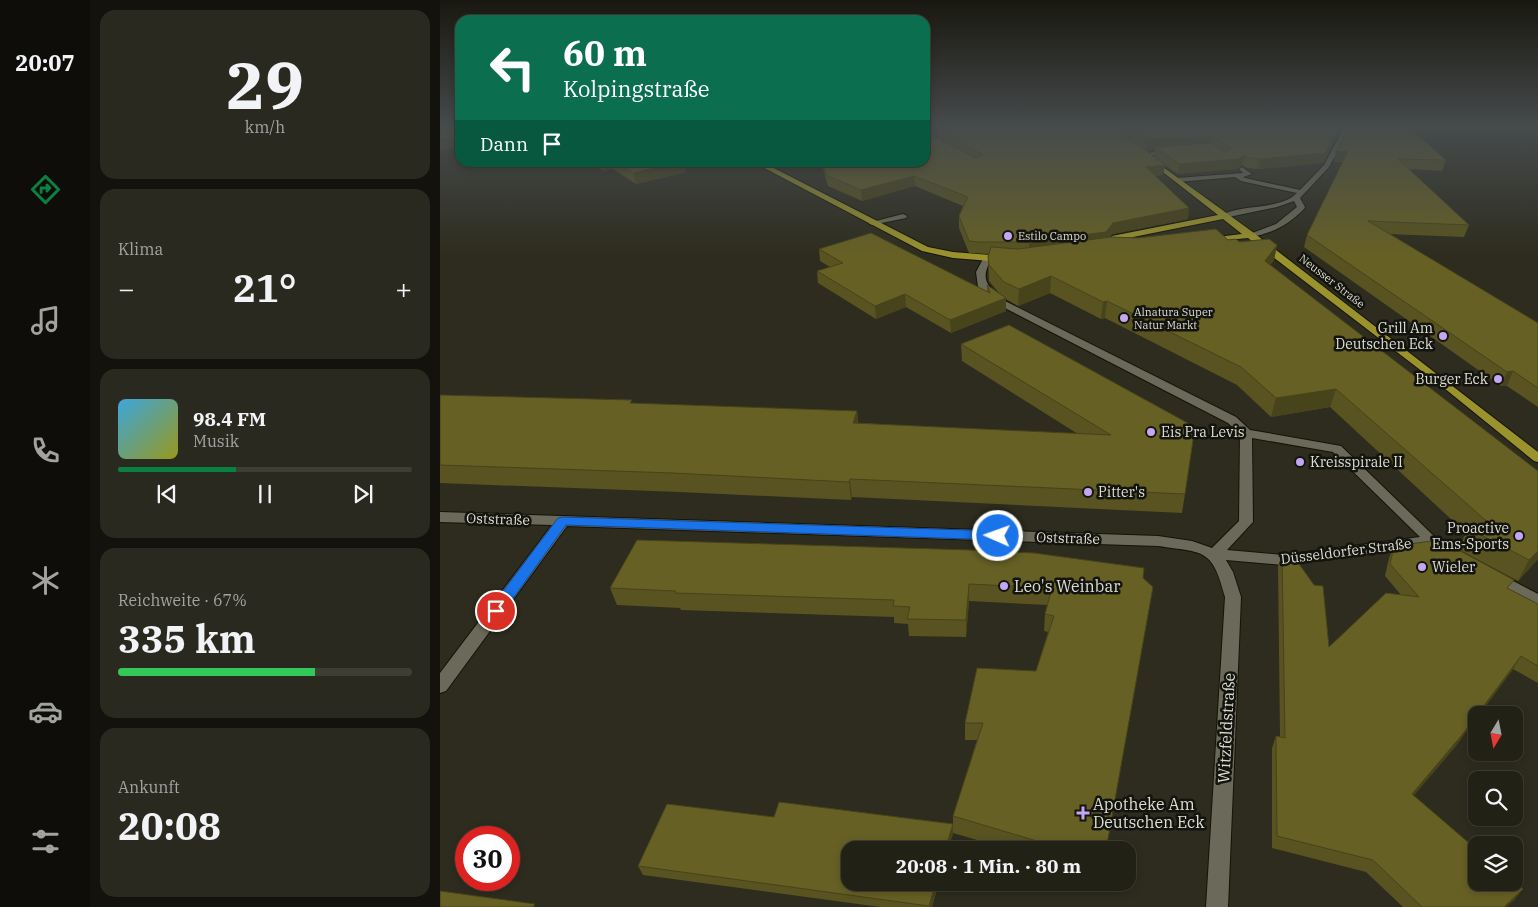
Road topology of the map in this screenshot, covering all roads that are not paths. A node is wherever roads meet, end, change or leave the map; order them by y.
1 (772, 170) edge
2 (1164, 170) edge
3 (1227, 170) edge
4 (1244, 170) edge
5 (1323, 170) edge
6 (1213, 171) edge
7 (1235, 175) junction
8 (1220, 176) junction
9 (1177, 180) junction
10 (1299, 195) junction
11 (904, 216) dead end
12 (1224, 216) junction
13 (872, 223) junction
14 (1251, 235) junction
15 (1201, 241) edge
16 (1109, 248) edge
17 (987, 259) junction
18 (1017, 260) edge
19 (1246, 433) junction
20 (1538, 458) edge
21 (440, 517) edge
22 (563, 521) junction
23 (1430, 541) junction
24 (1448, 550) edge
25 (1215, 554) junction
26 (1482, 569) edge
27 (1538, 601) edge
28 (440, 686) edge
29 (1217, 907) edge

1 - 13 main road
2 - 9 main road, Neusser Straße
3 - 7 street
4 - 7 street
5 - 10 street
6 - 8 street
7 - 8 street
7 - 10 street
8 - 9 street
9 - 12 main road, Neusser Straße
10 - 12 street
10 - 14 street
11 - 13 street
12 - 14 main road, Neusser Straße
12 - 16 main road
13 - 17 main road
14 - 15 main road
14 - 20 main road, Neusser Straße
17 - 18 main road
17 - 19 street, Düsseldorfer Straße
19 - 23 street, Düsseldorfer Straße
19 - 25 street
21 - 22 street, Oststraße
22 - 25 street, Oststraße
22 - 28 street
23 - 24 street, Düsseldorfer Straße
23 - 25 street, Düsseldorfer Straße
25 - 29 street, Witzfeldstraße
26 - 27 street

